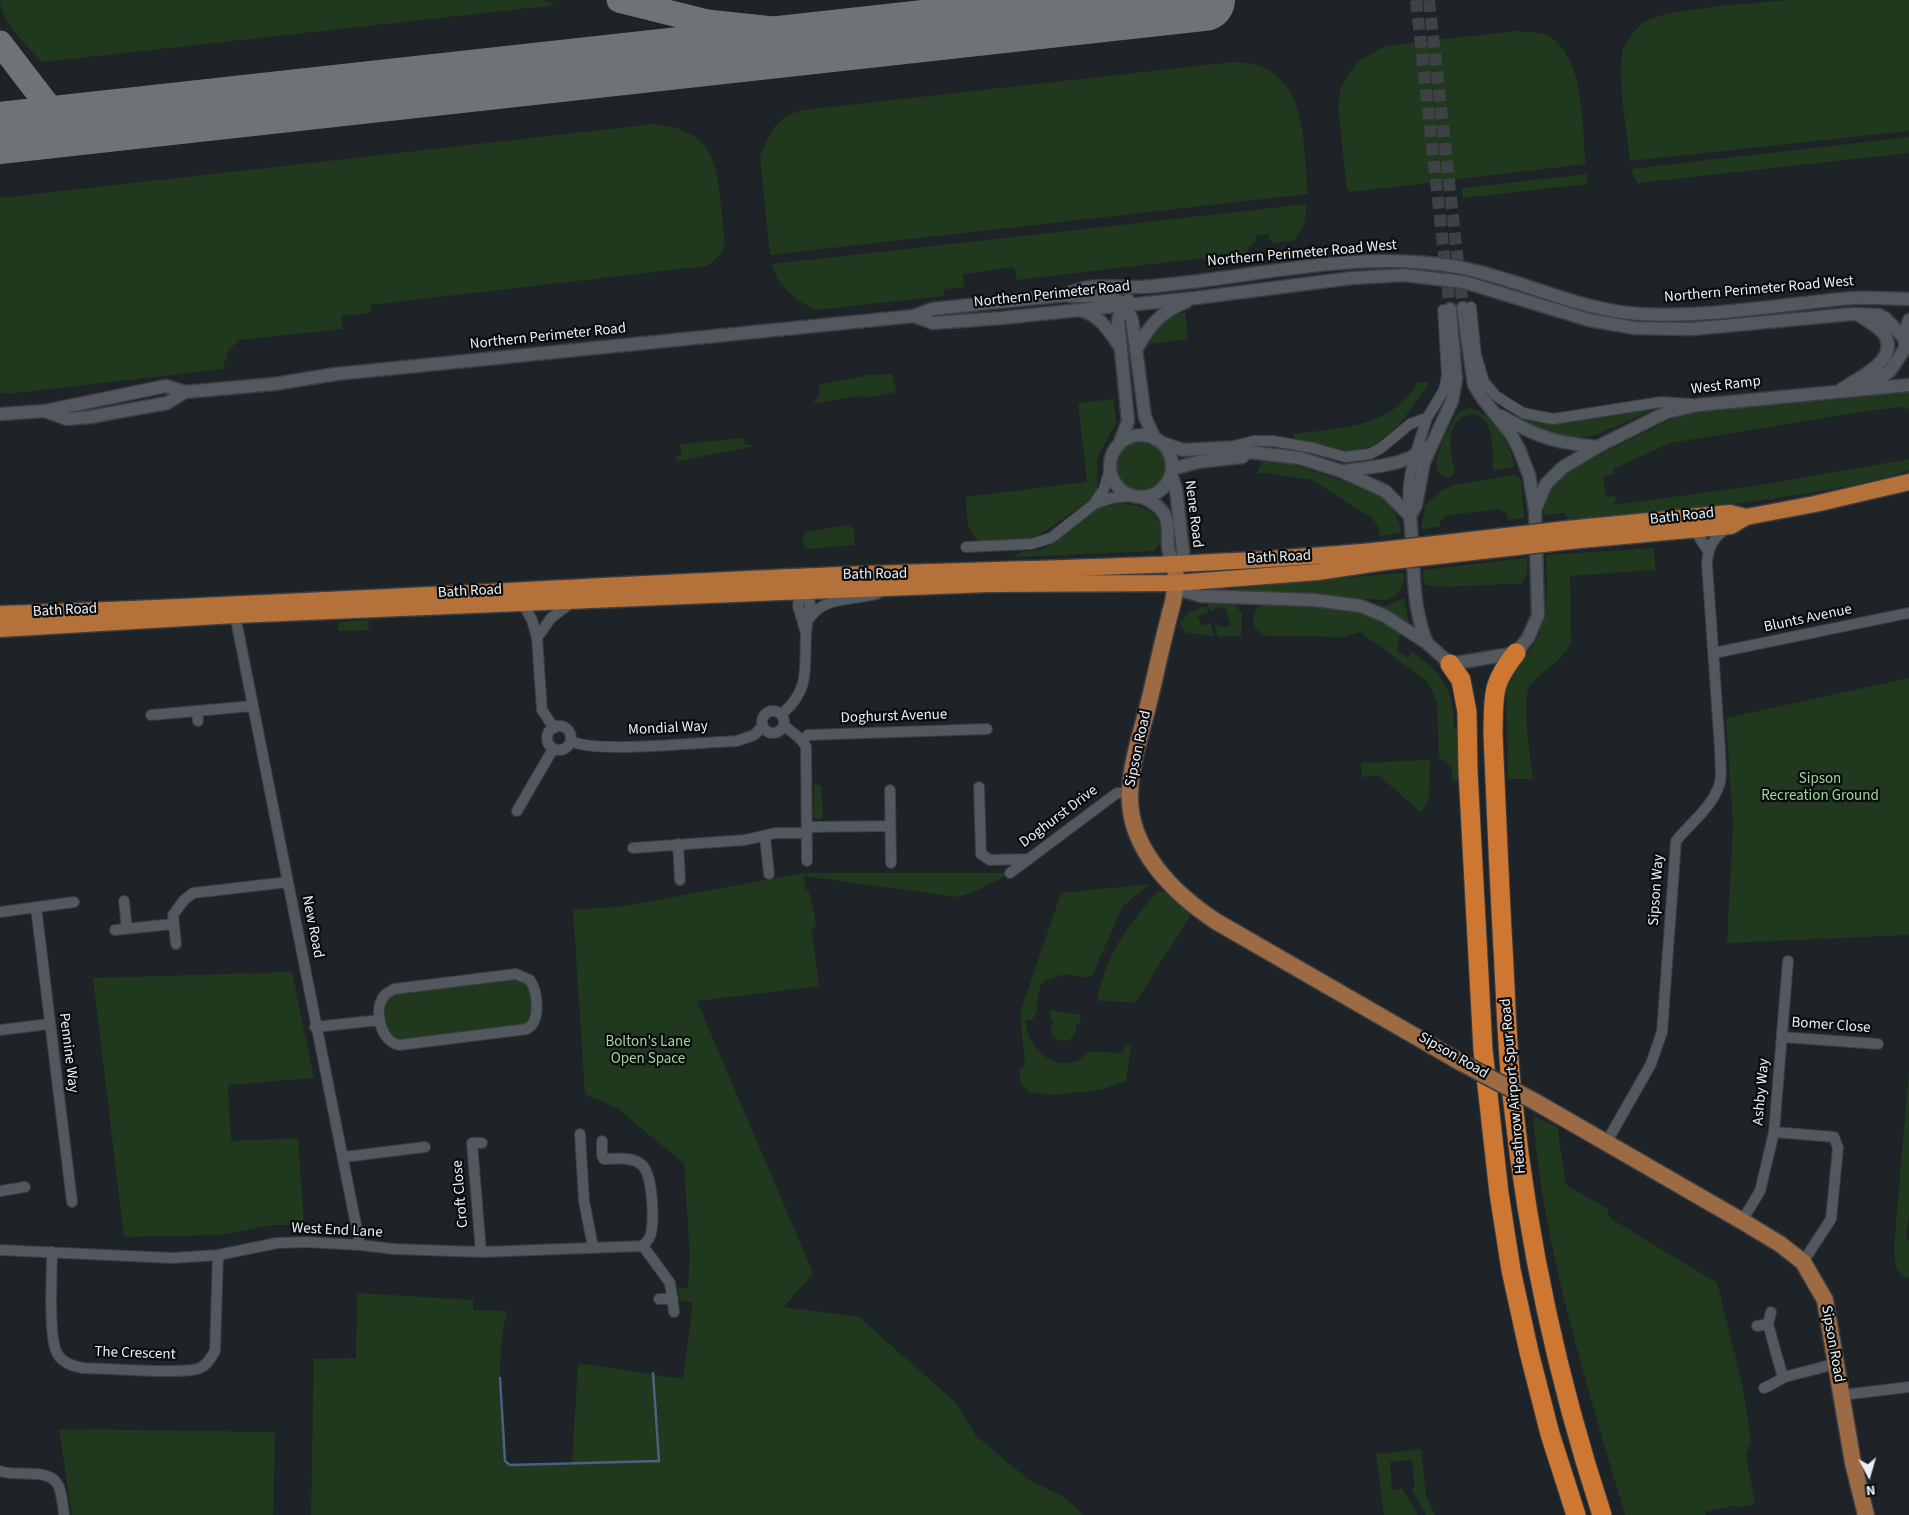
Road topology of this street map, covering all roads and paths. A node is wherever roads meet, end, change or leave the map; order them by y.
1 (1140, 287) junction
2 (1066, 295) junction
3 (1196, 298) junction
4 (1909, 299) edge
5 (1124, 304) junction
6 (1457, 308) junction
7 (1078, 310) junction
8 (1860, 315) junction
9 (914, 316) junction
10 (1909, 320) edge
11 (1120, 347) junction
12 (1906, 347) edge
13 (1136, 350) junction
14 (1909, 385) edge
15 (1866, 388) junction
16 (1839, 390) junction
17 (185, 392) junction
18 (1698, 405) junction
19 (45, 411) junction
20 (0, 414) edge
21 (1498, 414) junction
22 (1427, 418) junction
23 (1158, 441) junction
24 (1434, 442) junction
25 (1119, 445) junction
26 (1228, 447) junction
27 (1597, 447) junction
28 (1248, 452) junction
29 (1416, 456) junction
30 (1110, 469) junction
31 (1342, 471) junction
32 (1172, 472) junction
33 (1909, 482) edge
34 (1136, 496) junction
35 (1093, 505) junction
36 (1535, 510) junction
37 (1410, 516) junction
38 (1746, 517) junction
39 (1731, 526) junction
40 (1694, 529) junction
41 (1568, 535) junction
42 (966, 548) dead end
43 (1708, 551) junction
44 (1384, 556) junction
45 (1175, 564) junction
46 (801, 584) junction
47 (1176, 584) junction
48 (900, 588) junction
49 (574, 600) junction
50 (522, 602) junction
51 (0, 614) edge
52 (1909, 614) edge
53 (235, 615) junction
54 (809, 619) junction
55 (0, 629) edge
56 (806, 634) junction
57 (537, 638) junction
58 (1427, 643) junction
59 (1516, 653) junction
60 (1714, 653) junction
61 (1450, 664) junction
62 (252, 706) junction
63 (151, 714) dead end
64 (783, 720) junction
65 (762, 727) junction
66 (554, 728) junction
67 (987, 729) dead end
68 (803, 740) junction
69 (571, 741) junction
70 (553, 748) junction
71 (979, 787) dead end
72 (890, 790) dead end
73 (1129, 793) junction
74 (517, 811) dead end
75 (890, 826) junction
76 (807, 830) junction
77 (765, 837) junction
78 (678, 844) junction
79 (634, 848) dead end
80 (1028, 859) junction
81 (807, 861) dead end
82 (890, 863) dead end
83 (1010, 872) dead end
84 (769, 874) dead end
85 (680, 880) dead end
86 (288, 882) junction
87 (124, 901) dead end
88 (74, 902) dead end
89 (36, 907) junction
90 (0, 912) edge
91 (173, 924) junction
92 (127, 929) junction
93 (115, 930) dead end
94 (176, 944) dead end
95 (1788, 961) dead end
96 (380, 1020) junction
97 (49, 1024) junction
98 (315, 1027) junction
99 (0, 1030) edge
100 (1782, 1037) junction
101 (1878, 1044) dead end
102 (1774, 1132) junction
103 (580, 1134) dead end
104 (602, 1141) dead end
105 (482, 1143) dead end
106 (1606, 1143) junction
107 (425, 1147) dead end
108 (344, 1157) junction
109 (25, 1187) dead end
110 (0, 1191) edge
111 (72, 1202) dead end
112 (1742, 1220) junction
113 (360, 1245) junction
114 (643, 1246) junction
115 (594, 1247) junction
116 (0, 1250) edge
117 (52, 1252) junction
118 (481, 1252) junction
119 (218, 1255) junction
120 (1803, 1262) junction
121 (659, 1299) dead end
122 (673, 1299) junction
123 (674, 1312) dead end
124 (1771, 1312) dead end
125 (1768, 1324) junction
126 (1757, 1326) dead end
127 (1836, 1363) junction
128 (1782, 1378) junction
129 (1909, 1387) edge
130 (1764, 1388) dead end
131 (1842, 1394) junction
132 (0, 1470) edge
133 (64, 1515) edge
134 (1576, 1515) edge
135 (1602, 1515) edge
136 (1866, 1515) edge

1 - 2 street, Northern Perimeter Road
1 - 4 street, Northern Perimeter Road West
1 - 5 street
2 - 5 street
2 - 9 street, Northern Perimeter Road
3 - 5 street, Northern Perimeter Road
3 - 8 street, Northern Perimeter Road West
3 - 13 street
5 - 7 street, Northern Perimeter Road
5 - 11 street
5 - 13 street
6 - 18 street
6 - 21 street
6 - 22 street
6 - 24 street
7 - 9 street, Northern Perimeter Road
7 - 11 street
8 - 12 street, Northern Perimeter Road West
8 - 16 street
9 - 17 street, Northern Perimeter Road
10 - 12 street
11 - 25 street
12 - 15 street
13 - 23 street
14 - 15 street, West Ramp
15 - 16 street, West Ramp
16 - 18 street, West Ramp
17 - 19 street, Northern Perimeter Road
17 - 19 street, Northern Perimeter Road
18 - 27 street, West Ramp
19 - 20 street, Northern Perimeter Road
21 - 27 street
21 - 36 street
22 - 26 street
22 - 29 street
23 - 25 street
23 - 26 street
23 - 32 street
24 - 29 street
24 - 37 street
25 - 30 street
26 - 28 street
27 - 36 street, West Ramp
28 - 31 street
28 - 32 street
29 - 31 street
29 - 37 street
30 - 34 street
30 - 35 street
31 - 37 street
32 - 34 street
32 - 45 street, Nene Road
33 - 38 highway, Bath Road
34 - 35 street
34 - 45 street, Nene Road
35 - 42 street
36 - 59 street
37 - 58 street
38 - 39 highway, Bath Road
38 - 41 highway, Bath Road
39 - 40 highway, Bath Road
39 - 43 street
40 - 41 highway, Bath Road
40 - 43 street
41 - 44 highway, Bath Road, bridge
43 - 60 street, Sipson Way
44 - 45 highway, Bath Road
44 - 47 highway, Bath Road
45 - 46 highway, Bath Road
45 - 47 main road, Sipson Road
46 - 48 highway, Bath Road
46 - 49 highway, Bath Road
46 - 51 highway, Bath Road
46 - 54 street
46 - 56 street
47 - 48 highway, Bath Road
47 - 58 street
47 - 73 main road, Sipson Road
48 - 54 street, Bath Road
49 - 50 highway, Bath Road
49 - 57 street
50 - 53 highway, Bath Road
50 - 57 street
52 - 60 street, Blunts Avenue
53 - 55 highway, Bath Road
53 - 62 street, New Road
54 - 56 street
56 - 64 street
57 - 66 street
58 - 61 street
59 - 61 street
59 - 135 highway, Heathrow Airport Spur Road
60 - 106 street, Sipson Way
61 - 134 highway, Heathrow Airport Spur Road
62 - 63 street
62 - 86 street, New Road
64 - 65 street
64 - 65 street
64 - 68 street
65 - 69 street, Mondial Way
66 - 69 street
66 - 70 street
67 - 68 street, Doghurst Avenue
68 - 76 street
69 - 70 street
70 - 74 street
71 - 80 street
72 - 75 street
73 - 80 street, Doghurst Drive
73 - 106 main road, Sipson Road, bridge
75 - 76 street
75 - 82 street
76 - 77 street
76 - 81 street
77 - 78 street
77 - 84 street
78 - 79 street
78 - 85 street
80 - 83 street, Doghurst Drive
86 - 91 street
86 - 98 street, New Road
87 - 92 street
88 - 89 street
89 - 90 street
89 - 97 street, Pennine Way
91 - 92 street
91 - 94 street
92 - 93 street
95 - 100 street, Ashby Way
96 - 96 street
96 - 98 street
97 - 99 street
97 - 111 street, Pennine Way
98 - 108 street, New Road
100 - 101 street, Bomer Close
100 - 102 street, Ashby Way
102 - 112 street, Ashby Way
102 - 120 street
103 - 115 street
104 - 114 street
105 - 118 street, Croft Close
106 - 112 main road, Sipson Road
107 - 108 street
108 - 113 street, New Road
109 - 110 street
112 - 120 main road, Sipson Road
113 - 118 street, West End Lane
113 - 119 street, West End Lane
114 - 115 street, West End Lane
114 - 122 street
115 - 118 street, West End Lane
116 - 117 street, West End Lane
117 - 119 street, West End Lane
117 - 119 street, The Crescent
120 - 127 main road, Sipson Road
121 - 122 street
122 - 123 street
124 - 125 street
125 - 126 street
125 - 128 street
127 - 128 street
127 - 131 main road, Sipson Road
128 - 130 street
129 - 131 street
131 - 136 main road, Sipson Road
132 - 133 street

